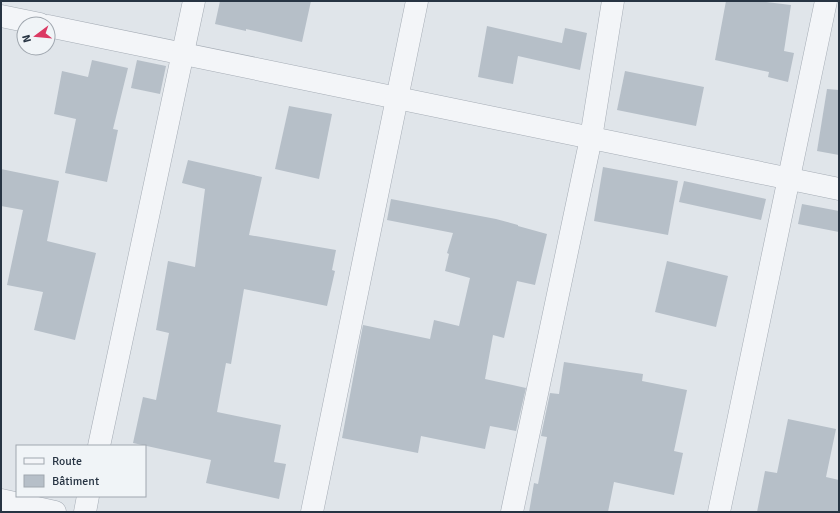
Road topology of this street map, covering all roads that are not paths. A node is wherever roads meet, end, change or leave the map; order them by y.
1 (194, 1) edge
2 (417, 1) edge
3 (613, 1) edge
4 (826, 1) edge
5 (1, 16) edge
6 (16, 19) edge
7 (56, 28) edge
8 (183, 54) junction
9 (397, 98) junction
10 (591, 138) junction
11 (789, 179) junction
12 (839, 189) edge
13 (99, 445) edge
14 (88, 497) edge
15 (1, 500) edge
16 (54, 512) edge
17 (84, 512) edge
18 (312, 512) edge
19 (512, 512) edge
20 (719, 512) edge

1 - 8 street
2 - 9 street
3 - 10 street
4 - 11 street
5 - 6 street
7 - 8 street
8 - 9 street
8 - 13 street
9 - 10 street
9 - 18 street
10 - 11 street
10 - 19 street
11 - 12 street
11 - 20 street
14 - 17 street
15 - 16 street

